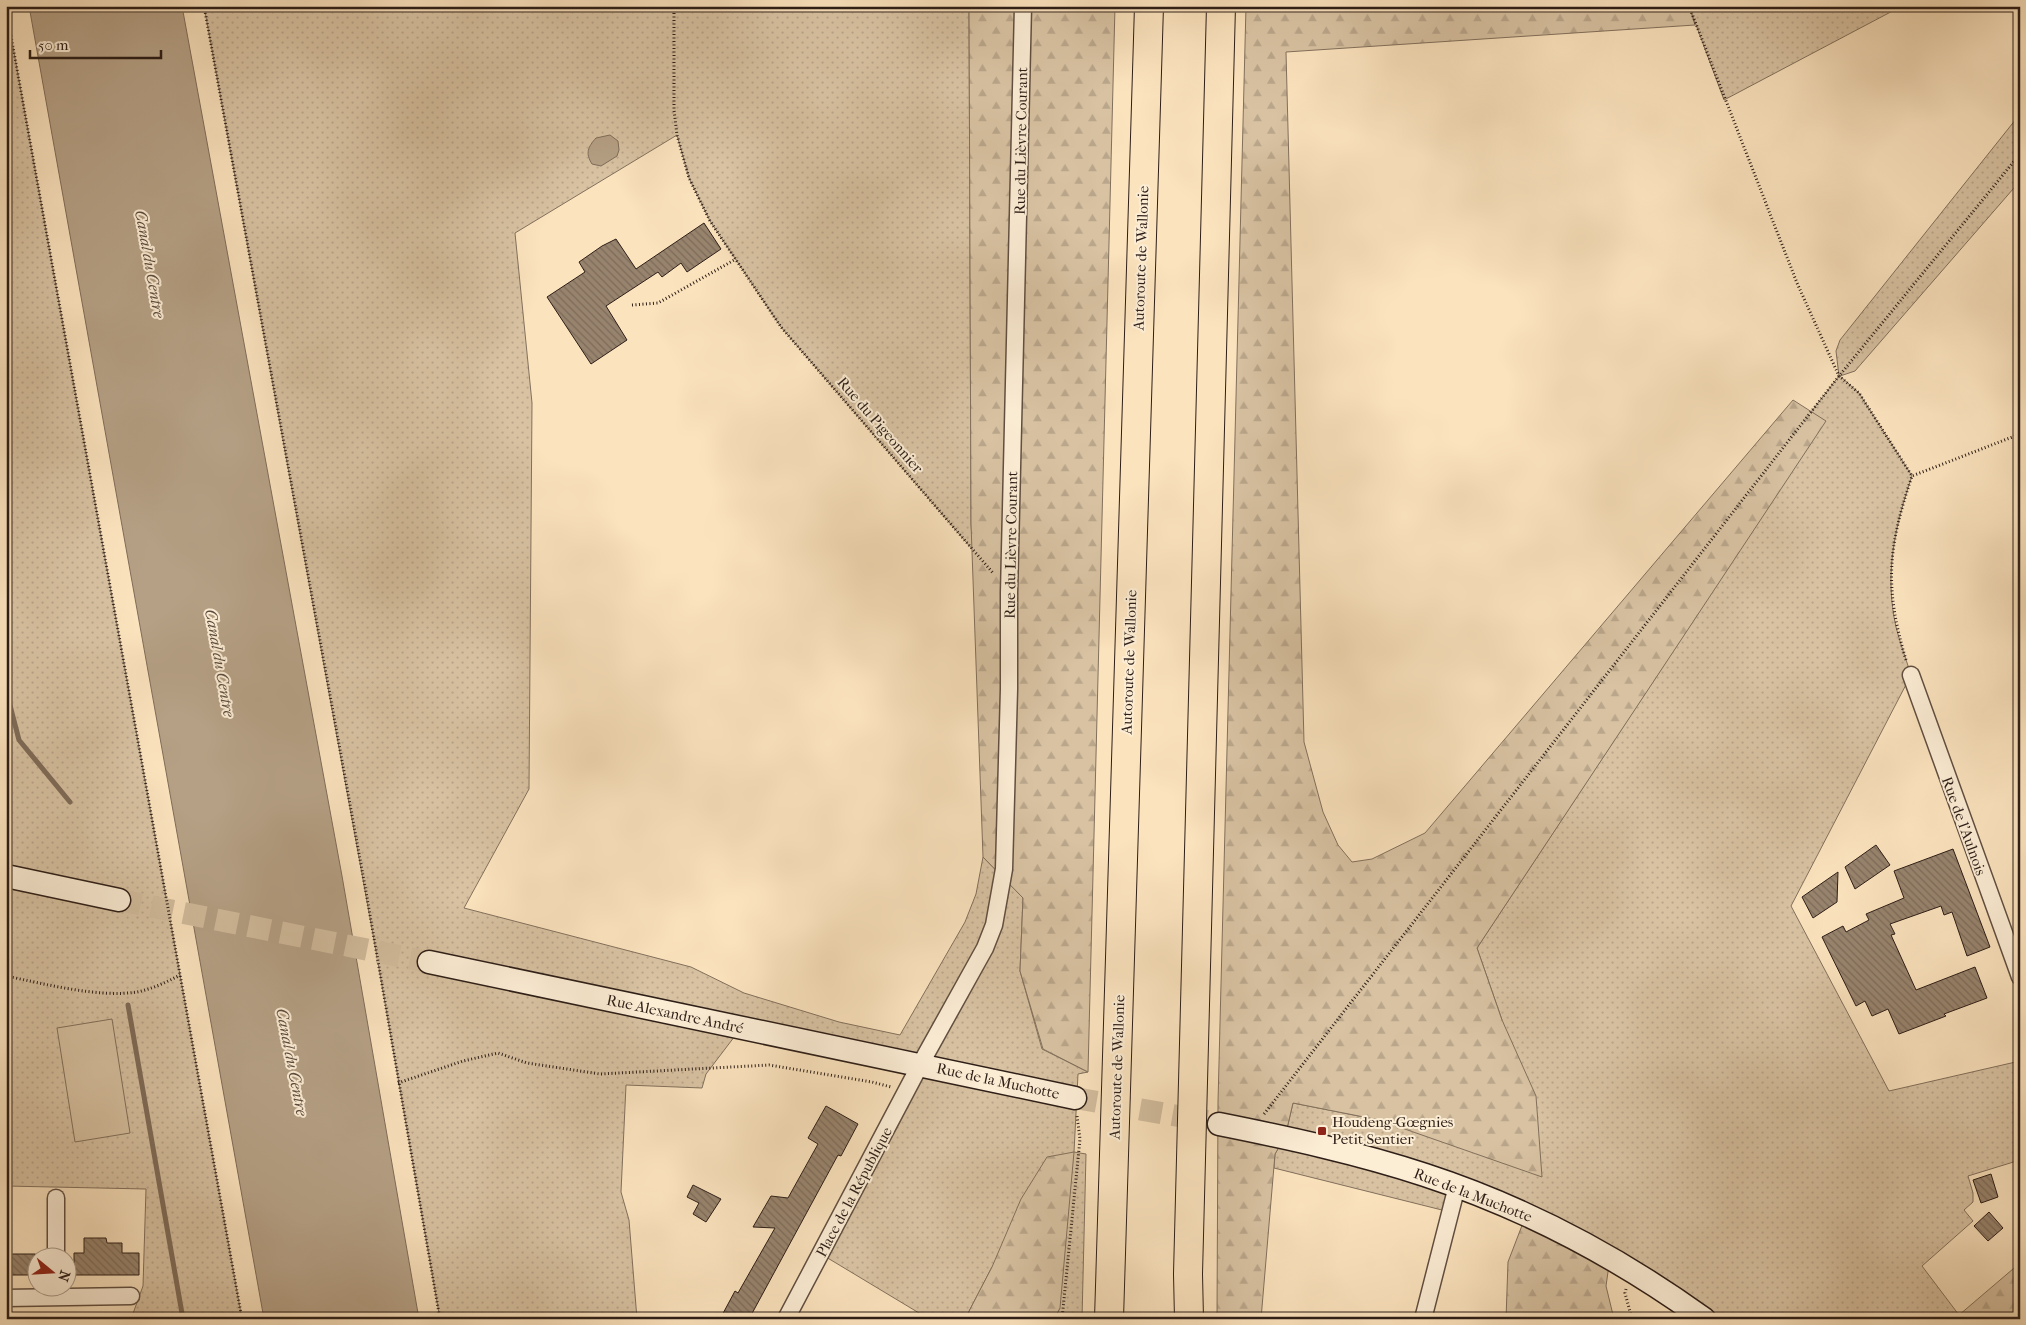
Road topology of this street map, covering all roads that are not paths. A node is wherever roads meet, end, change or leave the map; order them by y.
1 (1023, 6) edge
2 (1149, 6) edge
3 (1221, 6) edge
4 (1911, 675) road end
5 (6, 876) edge
6 (119, 900) tunnel mouth
7 (429, 962) tunnel mouth
8 (2020, 977) edge
9 (920, 1065) junction
10 (1075, 1098) tunnel mouth
11 (1219, 1124) tunnel mouth
12 (1457, 1186) junction
13 (56, 1198) dead end
14 (56, 1248) edge
15 (1188, 1274) junction
16 (78, 1293) edge
17 (28, 1295) edge
18 (131, 1296) dead end
19 (6, 1298) edge
20 (786, 1319) edge
21 (1109, 1319) edge
22 (1184, 1319) edge
23 (1189, 1319) edge
24 (1424, 1319) edge
25 (1704, 1319) edge

1 - 9 street, Rue du Lièvre Courant
2 - 21 highway, Autoroute de Wallonie
3 - 15 highway
4 - 8 street, Rue de l'Aulnois
5 - 6 street
7 - 9 street, Rue Alexandre André
9 - 10 street, Rue de la Muchotte
9 - 20 street, Place de la République
11 - 12 street, Rue de la Muchotte
12 - 24 street
12 - 25 street, Rue de la Muchotte
13 - 14 street
15 - 22 highway
15 - 23 highway
16 - 18 street
17 - 19 street

